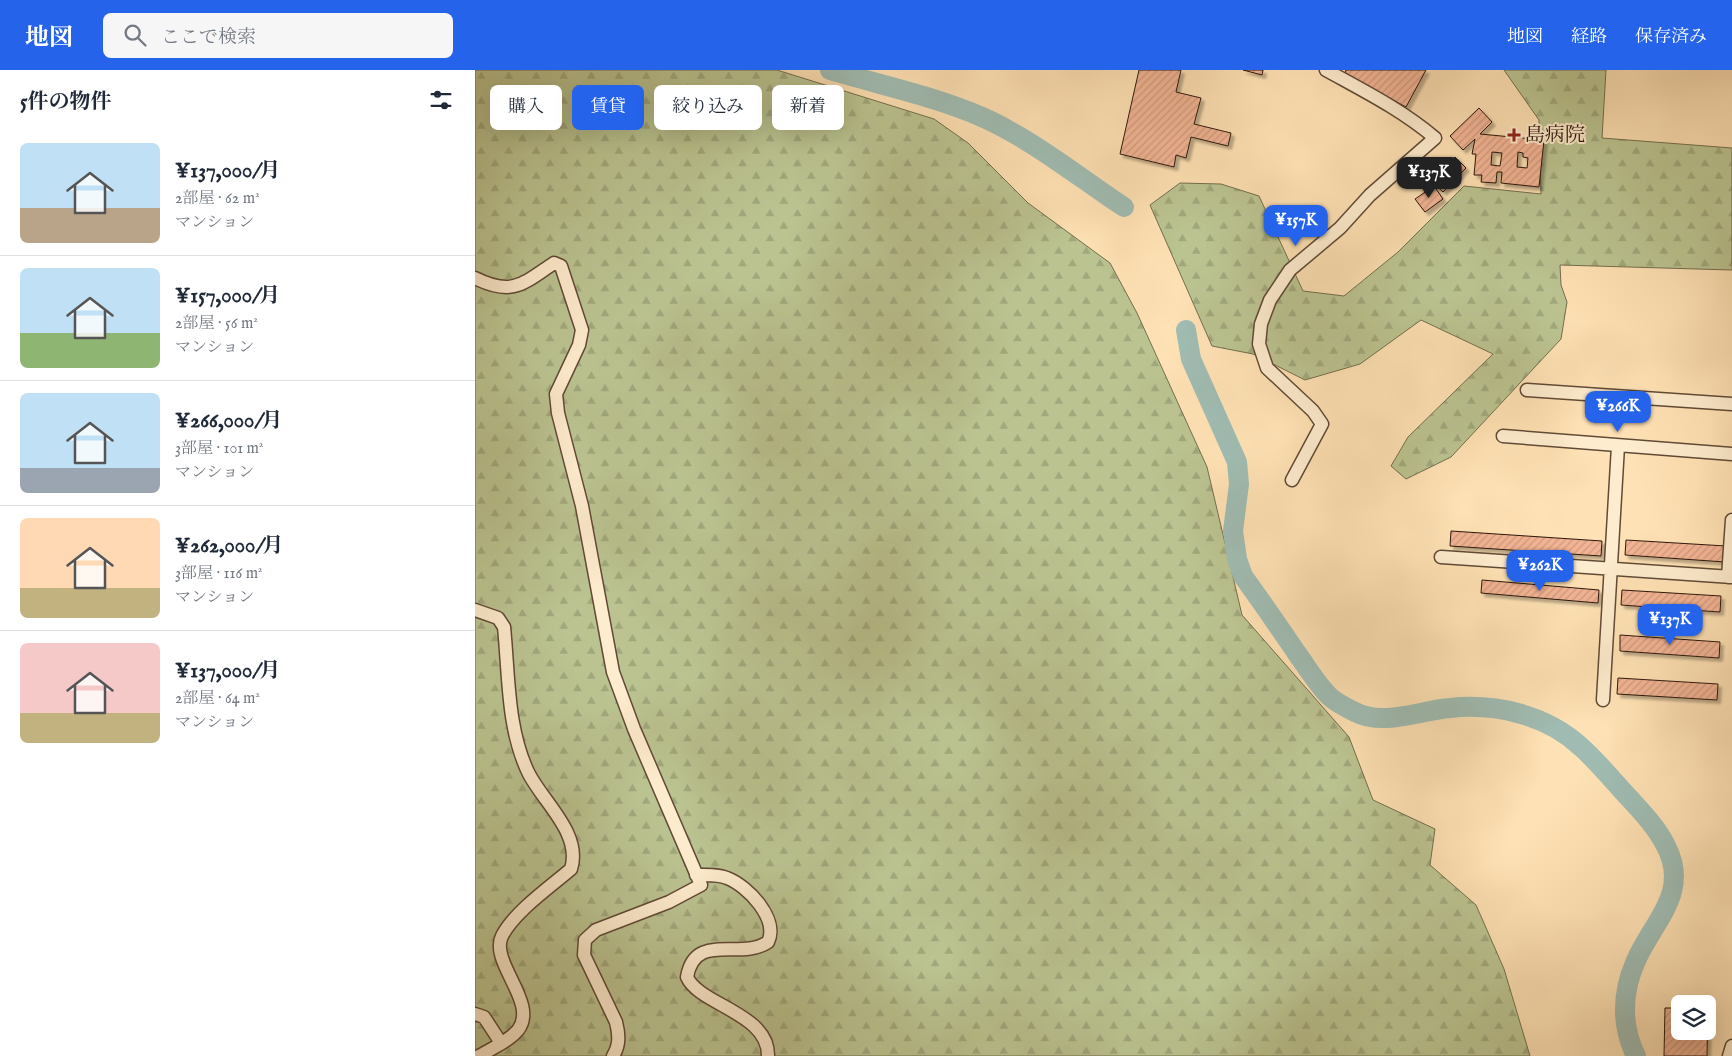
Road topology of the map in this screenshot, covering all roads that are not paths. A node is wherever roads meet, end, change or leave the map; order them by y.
1 (1326, 70) edge
2 (475, 278) edge
3 (1527, 390) dead end
4 (1732, 404) edge
5 (1503, 436) dead end
6 (1618, 446) junction
7 (1732, 454) edge
8 (1293, 480) dead end
9 (1732, 520) edge
10 (1441, 557) dead end
11 (1611, 567) junction
12 (1730, 577) edge
13 (475, 610) edge
14 (1603, 700) dead end
15 (697, 874) junction
16 (475, 1014) edge
17 (501, 1043) junction
18 (1732, 1046) edge
19 (479, 1056) edge
20 (613, 1056) edge
21 (768, 1056) edge
22 (1729, 1056) edge

1 - 8 street
2 - 15 street
3 - 4 street
5 - 6 street
6 - 7 street
6 - 11 street
9 - 12 street
10 - 11 street
11 - 12 street
11 - 14 street
13 - 17 street
15 - 20 street
15 - 21 street
16 - 17 street
17 - 19 street
18 - 22 street

